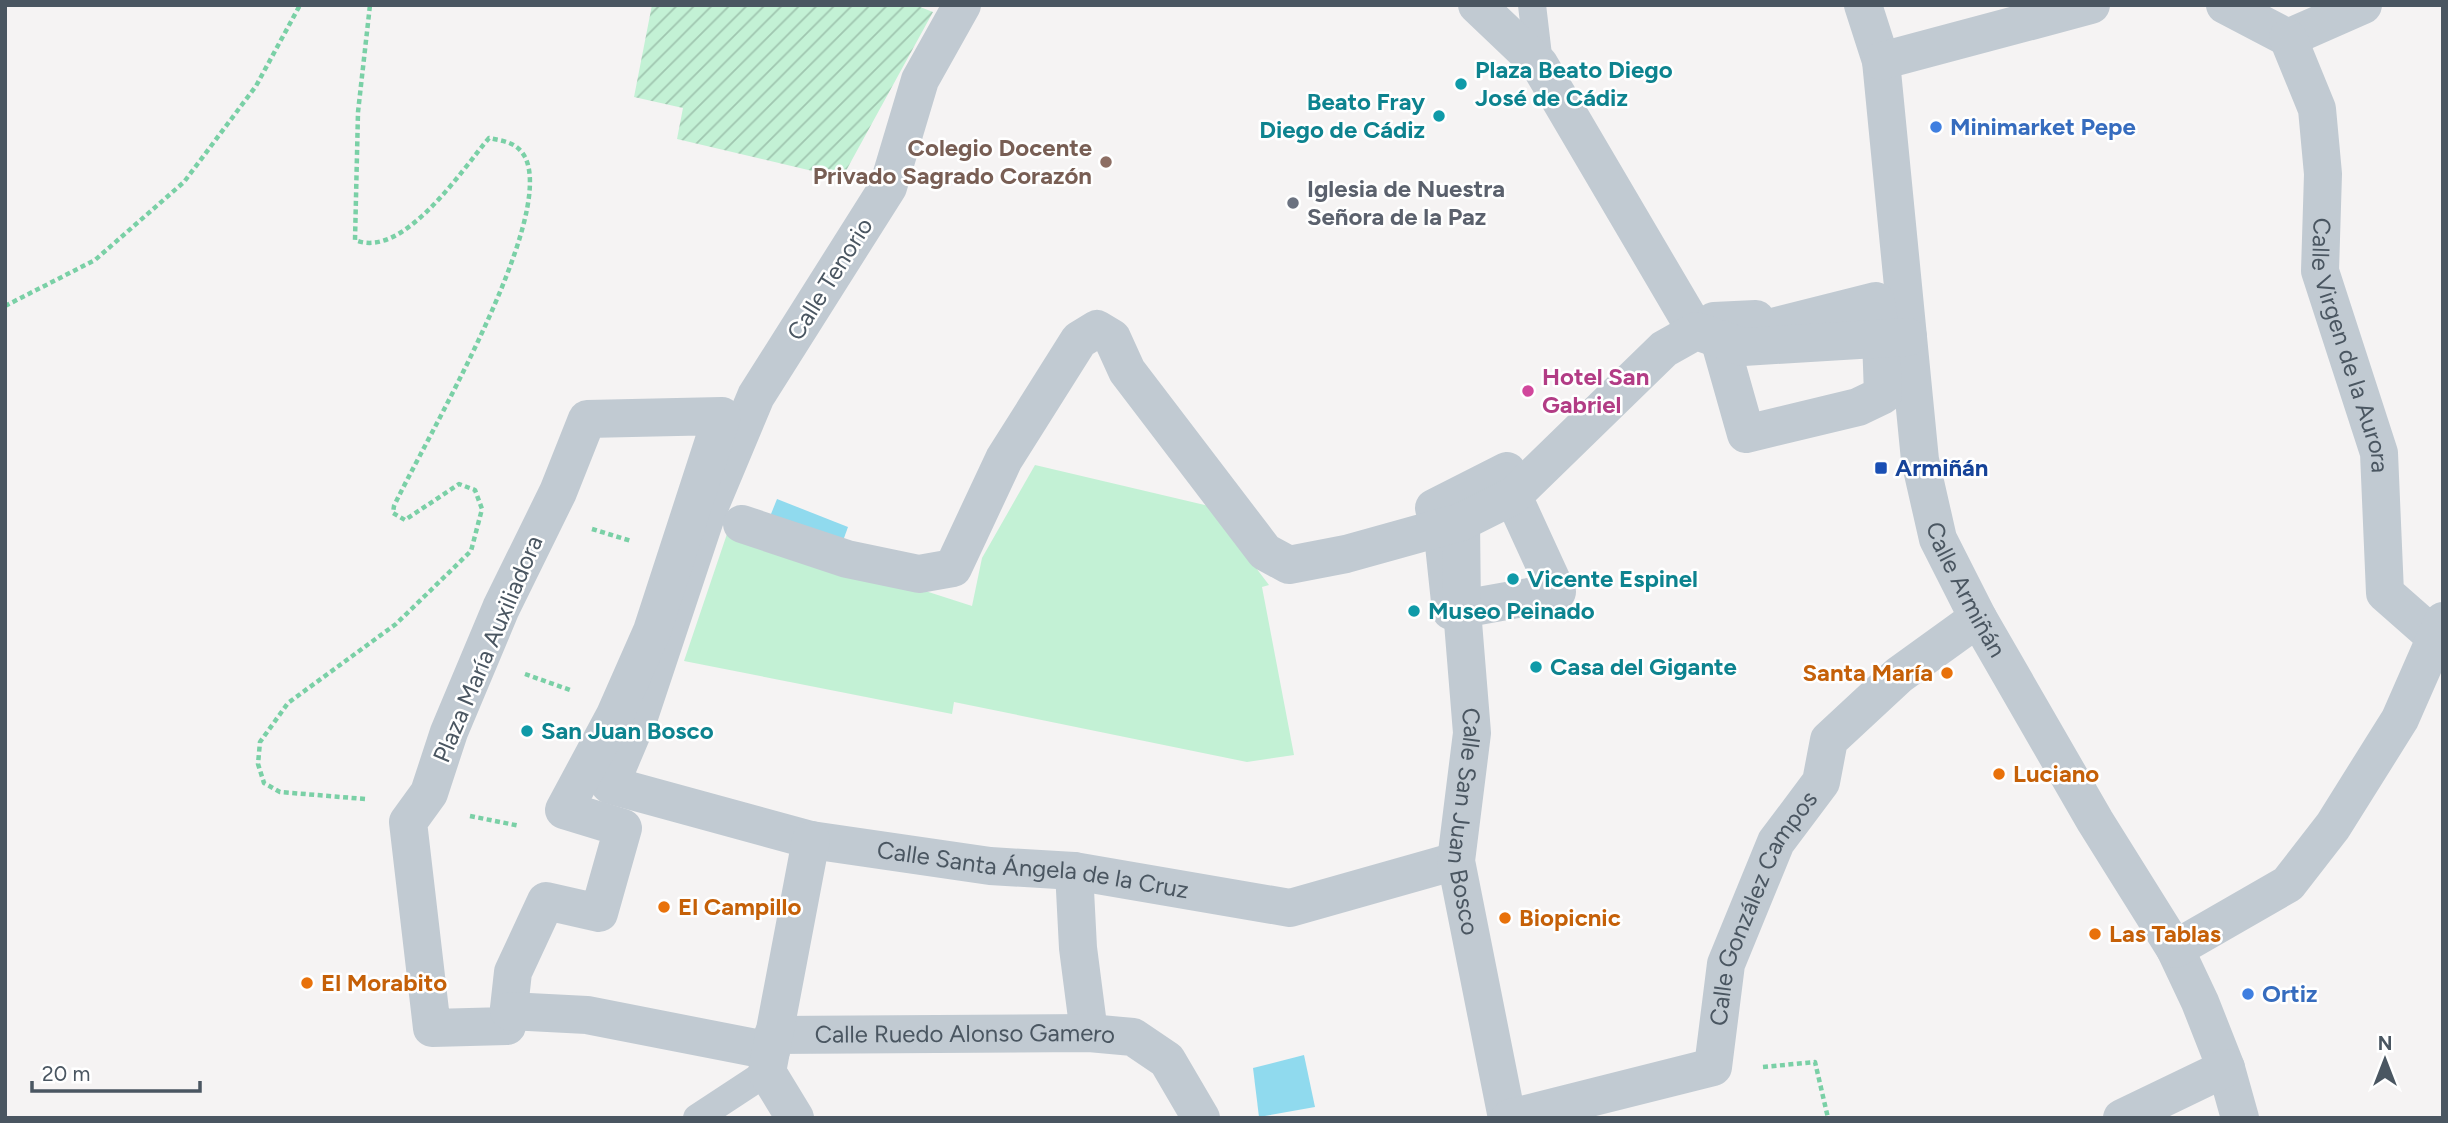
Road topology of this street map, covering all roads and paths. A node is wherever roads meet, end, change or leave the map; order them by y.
1 (300, 5) edge
2 (370, 5) edge
3 (962, 5) edge
4 (1477, 5) edge
5 (1532, 5) edge
6 (1863, 5) edge
7 (2091, 5) edge
8 (2225, 5) edge
9 (2363, 5) edge
10 (2288, 38) junction
11 (1881, 61) junction
12 (1539, 64) junction
13 (5, 306) edge
14 (1709, 335) junction
15 (1894, 338) junction
16 (1513, 496) junction
17 (742, 524) dead end
18 (1451, 525) junction
19 (587, 527) dead end
20 (692, 560) junction
21 (1462, 610) junction
22 (1978, 618) junction
23 (2439, 629) edge
24 (512, 669) dead end
25 (640, 714) junction
26 (610, 785) joint
27 (414, 805) junction
28 (582, 815) junction
29 (811, 840) junction
30 (1456, 861) junction
31 (1074, 871) junction
32 (2175, 949) junction
33 (509, 1011) junction
34 (1089, 1033) junction
35 (771, 1053) junction
36 (1713, 1067) junction
37 (2226, 1068) junction
38 (697, 1118) edge
39 (795, 1118) edge
40 (1201, 1118) edge
41 (1508, 1118) edge
42 (1828, 1118) edge
43 (2122, 1118) edge
44 (2240, 1118) edge

1 - 13 path
2 - 27 path
3 - 20 street, Calle Tenorio
4 - 12 street
5 - 12 lane
6 - 11 street, Calle Armiñán
7 - 11 street
8 - 10 street
9 - 10 street
10 - 23 street, Calle Virgen de la Aurora
11 - 15 street, Calle Armiñán
12 - 14 street
14 - 15 street
14 - 15 street
14 - 16 street
15 - 22 street, Calle Armiñán
16 - 18 street, Calle San Juan Bosco
16 - 21 street
17 - 18 street
18 - 21 street, Calle San Juan Bosco
19 - 20 path
20 - 25 street, Calle Tenorio
21 - 30 street, Calle San Juan Bosco
22 - 32 street, Calle Armiñán
22 - 36 street, Calle González Campos
23 - 32 street
24 - 25 path
25 - 26 street, Calle Tenorio
26 - 29 street, Calle Santa Ángela de la Cruz
27 - 28 path
27 - 28 street, Plaza María Auxiliadora
27 - 33 street, Plaza María Auxiliadora
28 - 33 street
29 - 31 street, Calle Santa Ángela de la Cruz
29 - 35 street
30 - 31 street, Calle Santa Ángela de la Cruz
30 - 41 street, Calle San Juan Bosco
31 - 34 street
32 - 37 street, Calle Armiñán
33 - 35 street, Calle Ruedo Alonso Gamero
34 - 35 street, Calle Ruedo Alonso Gamero
34 - 40 street, Calle Ruedo Alonso Gamero
35 - 38 lane
35 - 39 street
36 - 41 street
36 - 42 path, Calle González Campos
37 - 43 street
37 - 44 street, Calle Armiñán

